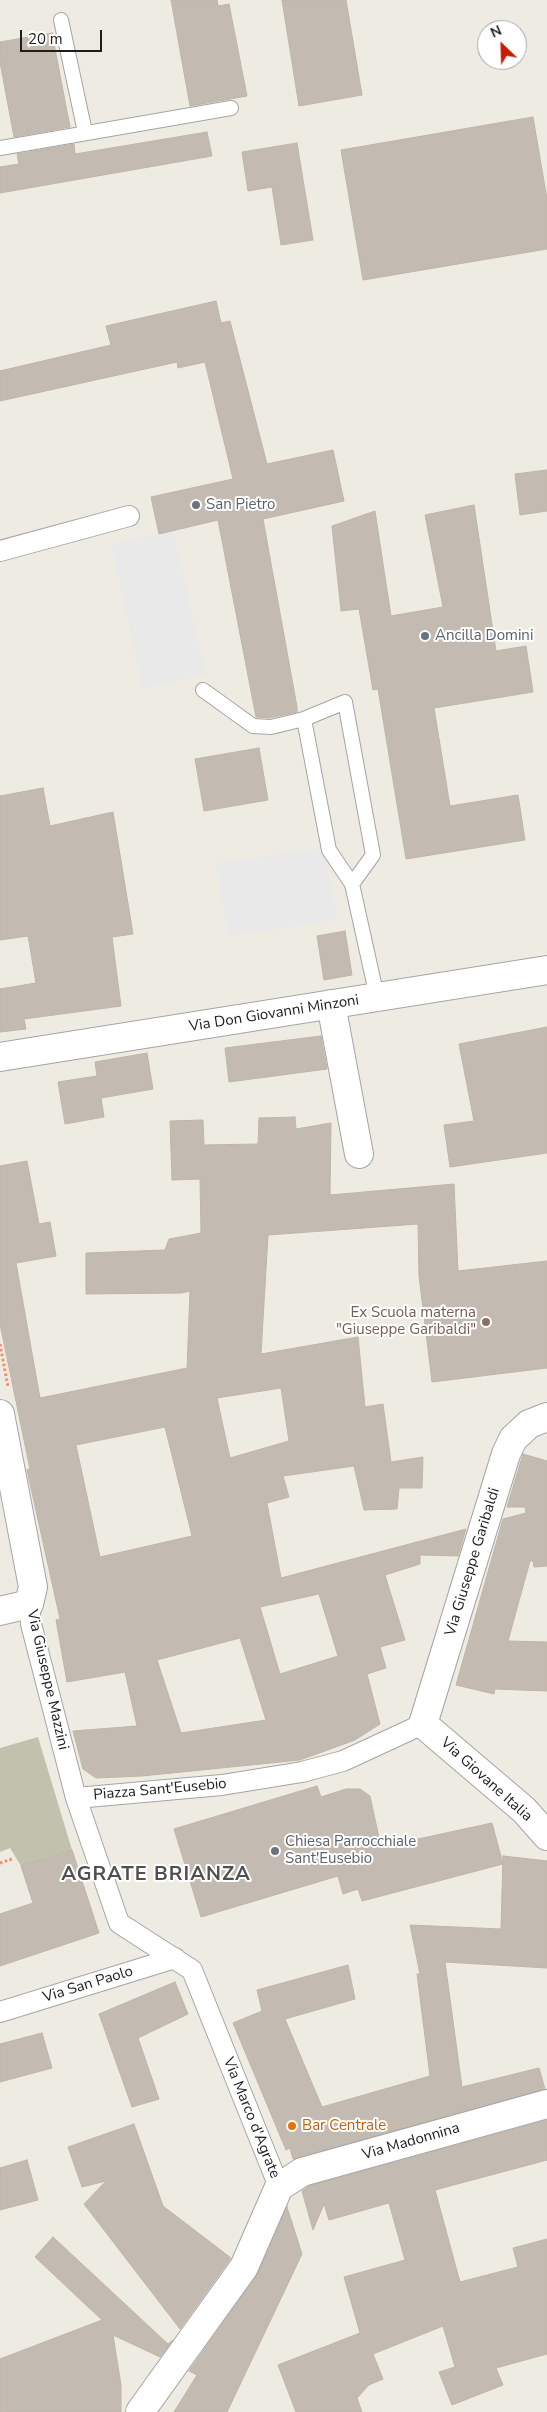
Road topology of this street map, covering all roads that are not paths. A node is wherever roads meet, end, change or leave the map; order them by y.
1 (61, 20) dead end
2 (231, 108) dead end
3 (85, 132) junction
4 (0, 148) edge
5 (129, 516) dead end
6 (0, 551) edge
7 (203, 690) dead end
8 (304, 719) junction
9 (352, 884) junction
10 (547, 970) edge
11 (376, 997) junction
12 (331, 1004) junction
13 (0, 1057) edge
14 (359, 1154) dead end
15 (0, 1414) edge
16 (547, 1417) edge
17 (29, 1604) junction
18 (0, 1612) edge
19 (423, 1724) junction
20 (76, 1798) junction
21 (547, 1836) edge
22 (175, 1958) junction
23 (192, 1970) joint
24 (0, 2012) edge
25 (547, 2104) edge
26 (279, 2187) junction
27 (140, 2412) edge

1 - 3 lane
2 - 3 lane
3 - 4 lane
5 - 6 street
7 - 8 lane
8 - 9 lane
8 - 9 lane
9 - 11 lane
10 - 11 street, Via Don Giovanni Minzoni
11 - 12 street, Via Don Giovanni Minzoni
12 - 13 street, Via Don Giovanni Minzoni
12 - 14 street
15 - 17 street, Via Giuseppe Mazzini
16 - 19 street, Via Giuseppe Garibaldi
17 - 18 street
17 - 20 street, Via Giuseppe Mazzini
19 - 20 street, Piazza Sant'Eusebio
19 - 21 street, Via Giovane Italia
20 - 22 street, Piazza Sant'Eusebio
22 - 23 street, Piazza Sant'Eusebio
22 - 24 street, Via San Paolo
23 - 26 street, Via Marco d'Agrate
25 - 26 street, Via Madonnina
26 - 27 street, Via Marco d'Agrate

